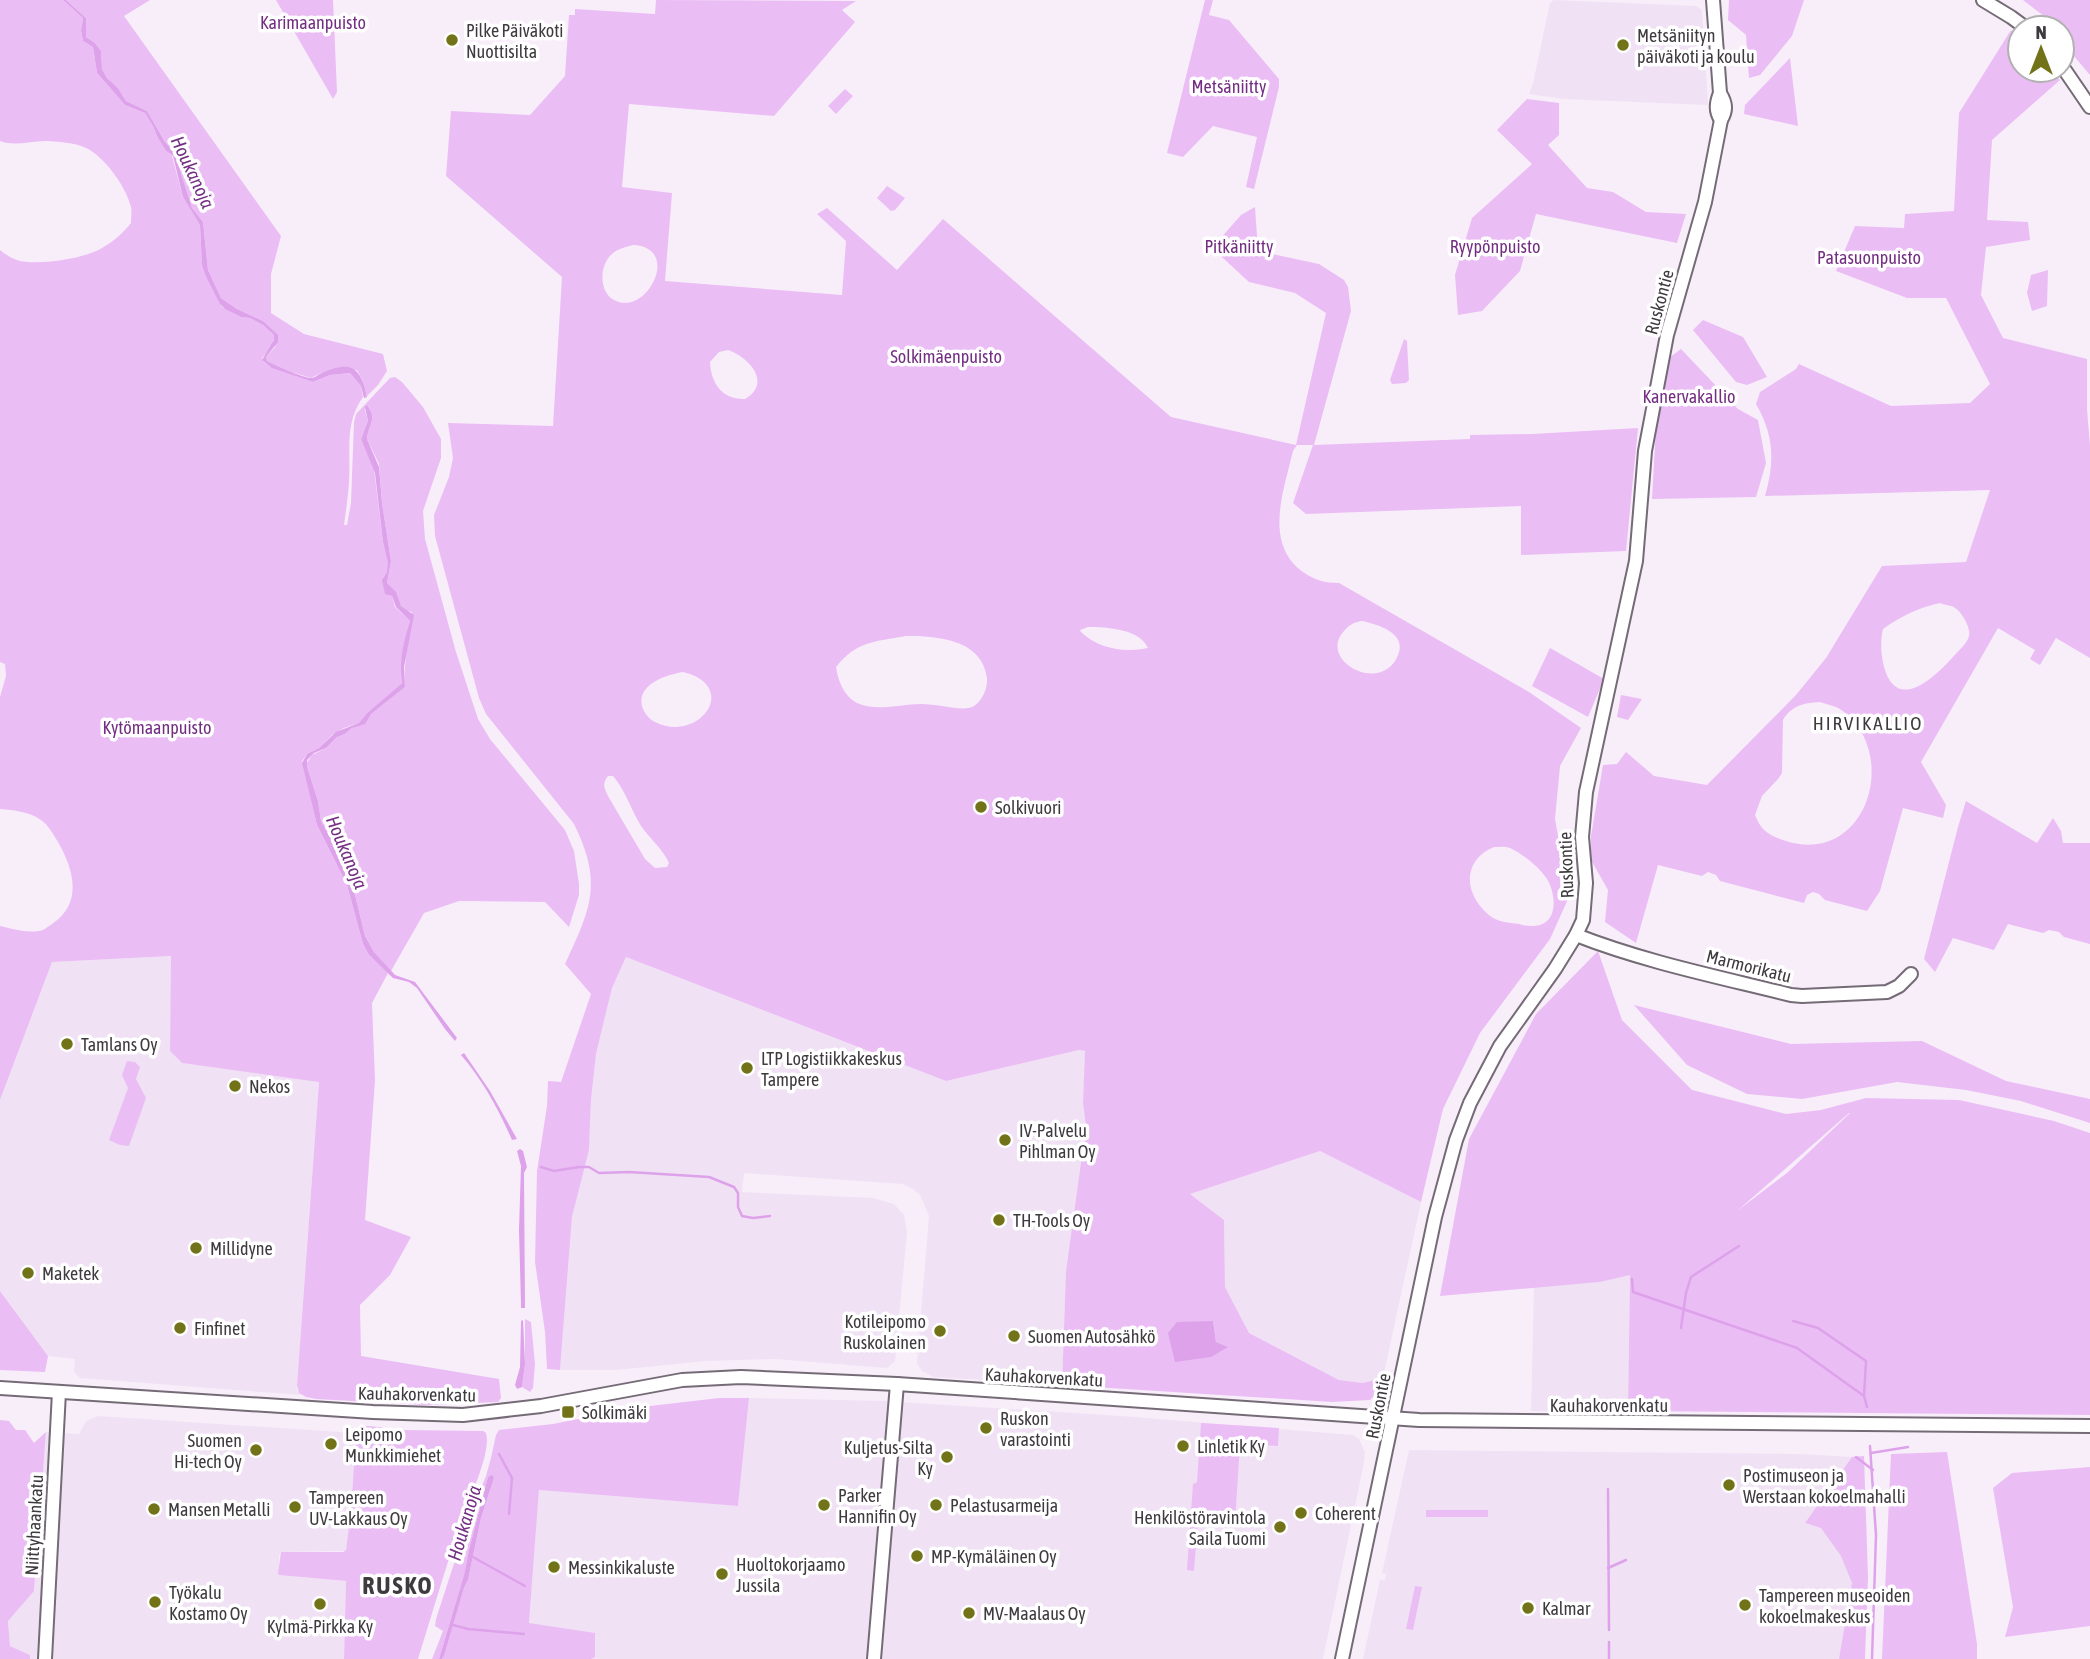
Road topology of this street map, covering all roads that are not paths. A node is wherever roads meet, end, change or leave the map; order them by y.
1 (1713, 0) edge
2 (1983, 0) edge
3 (2006, 14) edge
4 (2074, 84) edge
5 (2090, 107) edge
6 (1576, 935) junction
7 (1911, 974) dead end
8 (897, 1384) junction
9 (0, 1388) edge
10 (60, 1392) junction
11 (1393, 1419) junction
12 (2090, 1426) edge
13 (45, 1659) edge
14 (874, 1659) edge
15 (1342, 1659) edge

1 - 6 main road, Ruskontie
2 - 3 main road
4 - 5 main road
6 - 7 main road, Marmorikatu
6 - 11 main road, Ruskontie
8 - 10 main road, Kauhakorvenkatu
8 - 11 main road, Kauhakorvenkatu
8 - 14 main road
9 - 10 main road, Kauhakorvenkatu
10 - 13 main road, Niittyhaankatu
11 - 12 main road, Kauhakorvenkatu
11 - 15 main road, Ruskontie

